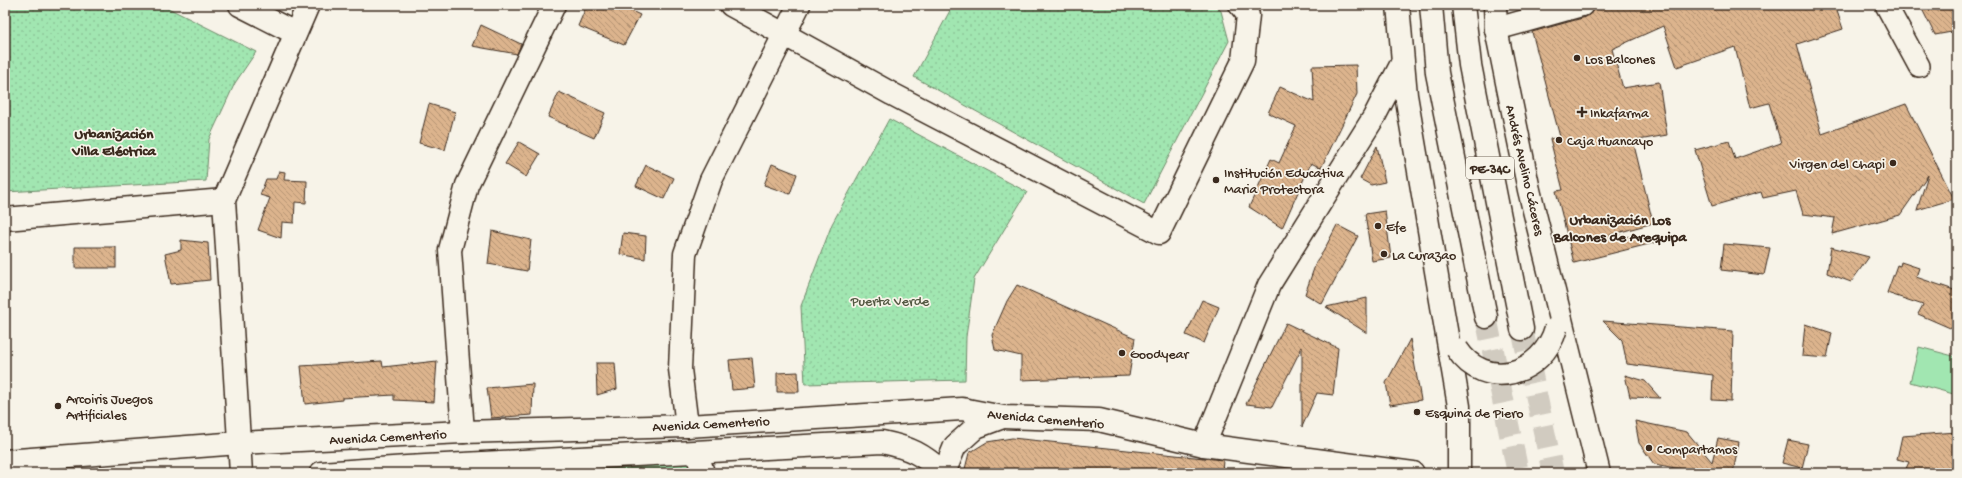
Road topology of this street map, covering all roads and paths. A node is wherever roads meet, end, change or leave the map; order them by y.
1 (240, 5) edge
2 (308, 5) edge
3 (554, 5) edge
4 (731, 5) edge
5 (799, 5) edge
6 (1240, 5) edge
7 (1398, 5) edge
8 (1431, 5) edge
9 (1463, 5) edge
10 (1495, 5) edge
11 (1582, 5) edge
12 (1886, 5) edge
13 (1496, 30) junction
14 (295, 33) junction
15 (784, 34) junction
16 (1402, 63) junction
17 (1920, 66) dead end
18 (224, 200) junction
19 (5, 219) edge
20 (1559, 306) junction
21 (1486, 317) tunnel mouth
22 (1445, 327) junction
23 (1522, 329) tunnel mouth
24 (1003, 417) junction
25 (687, 426) junction
26 (463, 432) junction
27 (239, 443) junction
28 (1204, 445) junction
29 (5, 460) edge
30 (700, 463) edge
31 (407, 470) edge
32 (241, 473) edge
33 (321, 473) edge
34 (944, 473) edge
35 (1413, 473) edge
36 (1459, 473) edge
37 (1599, 473) edge

1 - 14 main road
2 - 14 main road
3 - 26 main road
4 - 15 main road
5 - 15 main road
6 - 15 main road
7 - 16 main road
8 - 21 main road, PE-34C
9 - 23 main road, PE-34C
10 - 13 main road, Andrés Avelino Cáceres
11 - 13 main road
12 - 17 street
13 - 20 main road, Andrés Avelino Cáceres
14 - 18 main road
15 - 25 main road
16 - 22 main road
16 - 28 main road
18 - 19 main road
18 - 27 main road
20 - 22 main road, bridge
20 - 37 main road, Andrés Avelino Cáceres
22 - 36 main road
24 - 25 main road, Avenida Cementerio
24 - 28 main road, Avenida Cementerio
24 - 34 main road
25 - 26 main road, Avenida Cementerio
26 - 27 main road, Avenida Cementerio
27 - 29 main road, Avenida Cementerio
27 - 32 main road
28 - 35 main road, Avenida Cementerio
30 - 31 main road, Avenida Cementerio
30 - 34 main road, Avenida Cementerio
31 - 33 main road, Avenida Cementerio

